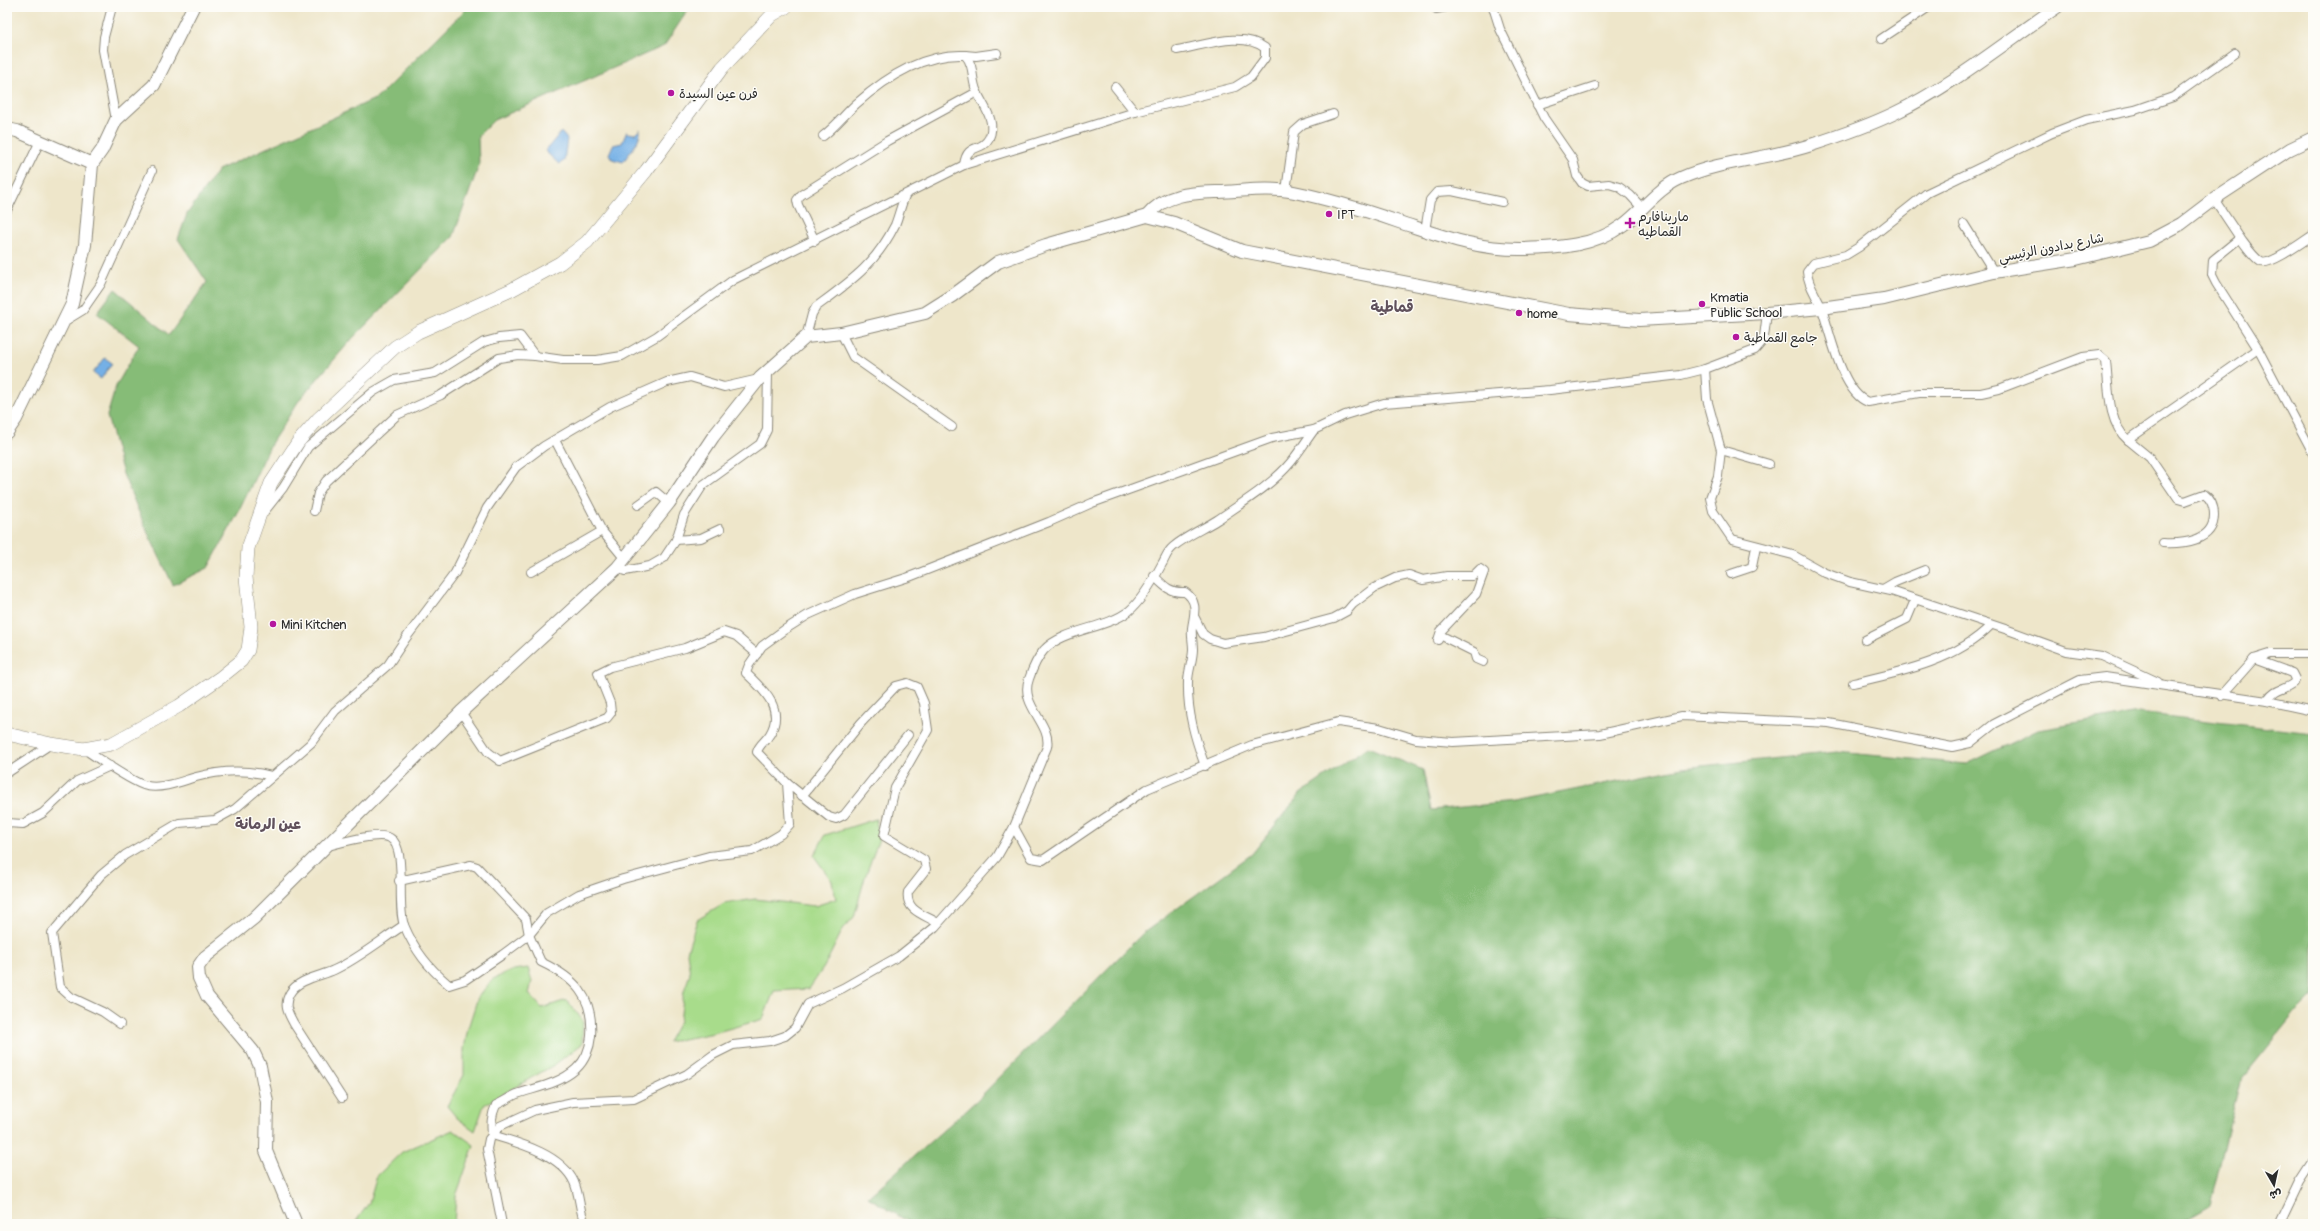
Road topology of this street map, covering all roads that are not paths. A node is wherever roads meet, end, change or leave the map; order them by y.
1 (112, 7) edge
2 (193, 7) edge
3 (786, 7) edge
4 (1447, 7) edge
5 (1493, 7) edge
6 (1929, 7) edge
7 (2057, 7) edge
8 (1436, 9) dead end
9 (1882, 39) dead end
10 (1177, 50) dead end
11 (997, 53) dead end
12 (2235, 53) dead end
13 (965, 55) junction
14 (1596, 86) dead end
15 (1115, 87) dead end
16 (977, 92) junction
17 (1537, 105) junction
18 (1135, 112) junction
19 (1332, 114) dead end
20 (116, 120) junction
21 (7, 129) edge
22 (823, 136) dead end
23 (2313, 138) edge
24 (40, 141) junction
25 (92, 164) junction
26 (964, 165) junction
27 (152, 171) dead end
28 (1286, 191) junction
29 (905, 196) junction
30 (2214, 198) junction
31 (9, 200) edge
32 (1502, 202) dead end
33 (1642, 208) junction
34 (7, 210) edge
35 (1147, 216) junction
36 (1964, 224) dead end
37 (1425, 231) junction
38 (2313, 236) edge
39 (2240, 238) junction
40 (815, 241) junction
41 (1994, 272) junction
42 (1821, 308) junction
43 (1767, 313) junction
44 (64, 321) junction
45 (841, 333) junction
46 (806, 337) junction
47 (2258, 349) junction
48 (535, 356) junction
49 (1706, 369) junction
50 (764, 375) junction
51 (952, 427) dead end
52 (1314, 430) junction
53 (7, 432) edge
54 (555, 440) junction
55 (2128, 440) junction
56 (1721, 450) junction
57 (2313, 453) edge
58 (1769, 464) dead end
59 (669, 503) junction
60 (638, 505) dead end
61 (314, 511) dead end
62 (257, 522) junction
63 (720, 529) dead end
64 (602, 531) junction
65 (676, 540) junction
66 (2163, 543) dead end
67 (1756, 547) junction
68 (624, 558) junction
69 (617, 568) junction
70 (1925, 570) dead end
71 (531, 572) dead end
72 (1731, 574) dead end
73 (1154, 576) junction
74 (1883, 589) junction
75 (1915, 600) junction
76 (1196, 618) junction
77 (1991, 625) junction
78 (1865, 640) dead end
79 (757, 654) junction
80 (2313, 654) edge
81 (2254, 659) junction
82 (1483, 662) dead end
83 (1853, 683) dead end
84 (2164, 685) junction
85 (2221, 696) junction
86 (2267, 702) junction
87 (2313, 711) edge
88 (461, 712) junction
89 (7, 734) edge
90 (908, 735) dead end
91 (51, 744) junction
92 (84, 748) junction
93 (110, 766) junction
94 (1205, 766) junction
95 (7, 773) edge
96 (272, 776) junction
97 (786, 783) junction
98 (802, 796) junction
99 (7, 823) edge
100 (1014, 827) junction
101 (325, 847) junction
102 (399, 881) junction
103 (938, 923) junction
104 (404, 925) junction
105 (529, 935) junction
106 (120, 1024) dead end
107 (342, 1098) dead end
108 (492, 1135) junction
109 (2313, 1162) edge
110 (296, 1224) edge
111 (502, 1224) edge
112 (585, 1224) edge
113 (2280, 1224) edge

1 - 20 street
2 - 20 main road
3 - 62 main road
4 - 8 street
5 - 17 street
6 - 9 street
7 - 33 main road
10 - 18 street
11 - 13 street
12 - 42 street
13 - 16 street
13 - 22 street
14 - 17 street
15 - 18 street
16 - 26 street
16 - 40 street
17 - 33 street
18 - 26 street
19 - 28 street
20 - 25 main road
21 - 24 main road
23 - 30 main road, شارع بدادون الرئيسي
24 - 25 main road
24 - 31 street
25 - 44 main road
26 - 29 street
27 - 44 street
28 - 35 main road
28 - 37 main road
29 - 40 street
29 - 46 street
30 - 39 street
30 - 41 main road, شارع بدادون الرئيسي
31 - 34 street
32 - 37 street
33 - 37 main road
35 - 43 main road, شارع بدادون الرئيسي
35 - 45 main road
36 - 41 street
38 - 39 street
39 - 47 street
40 - 48 street
41 - 42 main road, شارع بدادون الرئيسي
42 - 43 main road, شارع بدادون الرئيسي
42 - 55 street
43 - 49 street
44 - 53 main road
45 - 46 main road
45 - 51 street
46 - 50 main road
47 - 55 street
47 - 57 street
48 - 61 street
48 - 62 street
49 - 52 street
49 - 56 street
50 - 54 street
50 - 59 main road
50 - 65 street
52 - 73 street
52 - 79 street
54 - 64 street
54 - 96 street
55 - 66 street
56 - 58 street
56 - 67 street
59 - 60 street
59 - 68 main road
62 - 92 main road
63 - 65 street
64 - 68 street
64 - 71 street
65 - 69 street
67 - 72 street
67 - 74 street
68 - 69 main road
69 - 88 main road
70 - 74 street
73 - 76 street
73 - 100 street
74 - 75 street
75 - 77 street
75 - 78 street
76 - 82 street
76 - 94 street
77 - 83 street
77 - 84 street
79 - 88 street
79 - 97 street
80 - 81 street
81 - 85 street
81 - 86 street
84 - 85 street
84 - 94 street
85 - 86 street
86 - 87 street
88 - 101 main road
89 - 91 main road
90 - 98 street
91 - 92 main road
91 - 95 street
92 - 93 street
93 - 96 street
93 - 99 street
94 - 100 street
96 - 106 street
97 - 98 street
97 - 105 street
98 - 103 street
100 - 103 street
101 - 102 street
101 - 110 main road
102 - 104 street
102 - 105 street
103 - 108 street
104 - 105 street
104 - 107 street
105 - 108 street
108 - 111 street
108 - 112 street
109 - 113 street

